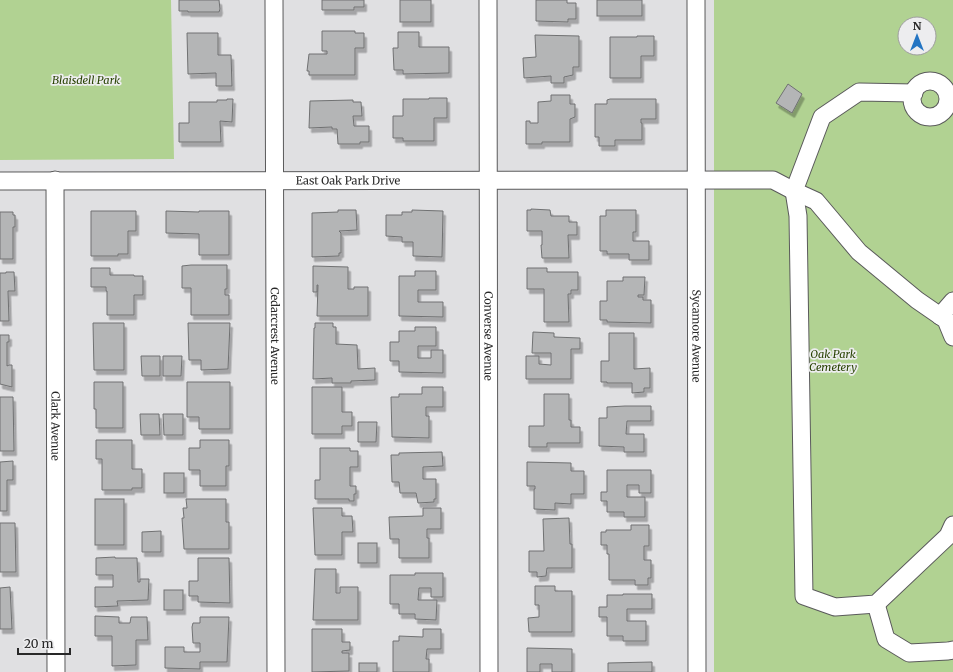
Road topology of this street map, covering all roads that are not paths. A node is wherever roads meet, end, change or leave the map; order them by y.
1 (274, 0) edge
2 (488, 0) edge
3 (696, 0) edge
4 (914, 93) junction
5 (950, 94) edge
6 (696, 179) junction
7 (55, 180) junction
8 (275, 180) junction
9 (488, 180) junction
10 (0, 181) edge
11 (794, 191) junction
12 (953, 301) edge
13 (940, 316) junction
14 (953, 337) edge
15 (953, 525) edge
16 (876, 604) junction
17 (953, 650) edge
18 (56, 672) edge
19 (276, 672) edge
20 (489, 672) edge
21 (697, 672) edge

1 - 8 street, Cedarcrest Avenue
2 - 9 street, Converse Avenue
3 - 6 street, Sycamore Avenue
4 - 5 street
4 - 5 street
4 - 11 street
6 - 9 street, East Oak Park Drive
6 - 11 street, East Oak Park Drive
6 - 21 street, Sycamore Avenue
7 - 8 street, East Oak Park Drive
7 - 10 street, East Oak Park Drive
7 - 18 street, Clark Avenue
8 - 9 street, East Oak Park Drive
8 - 19 street, Cedarcrest Avenue
9 - 20 street, Converse Avenue
11 - 13 street, East Oak Park Drive
11 - 16 street
12 - 13 street
13 - 14 street
15 - 16 street
16 - 17 street

